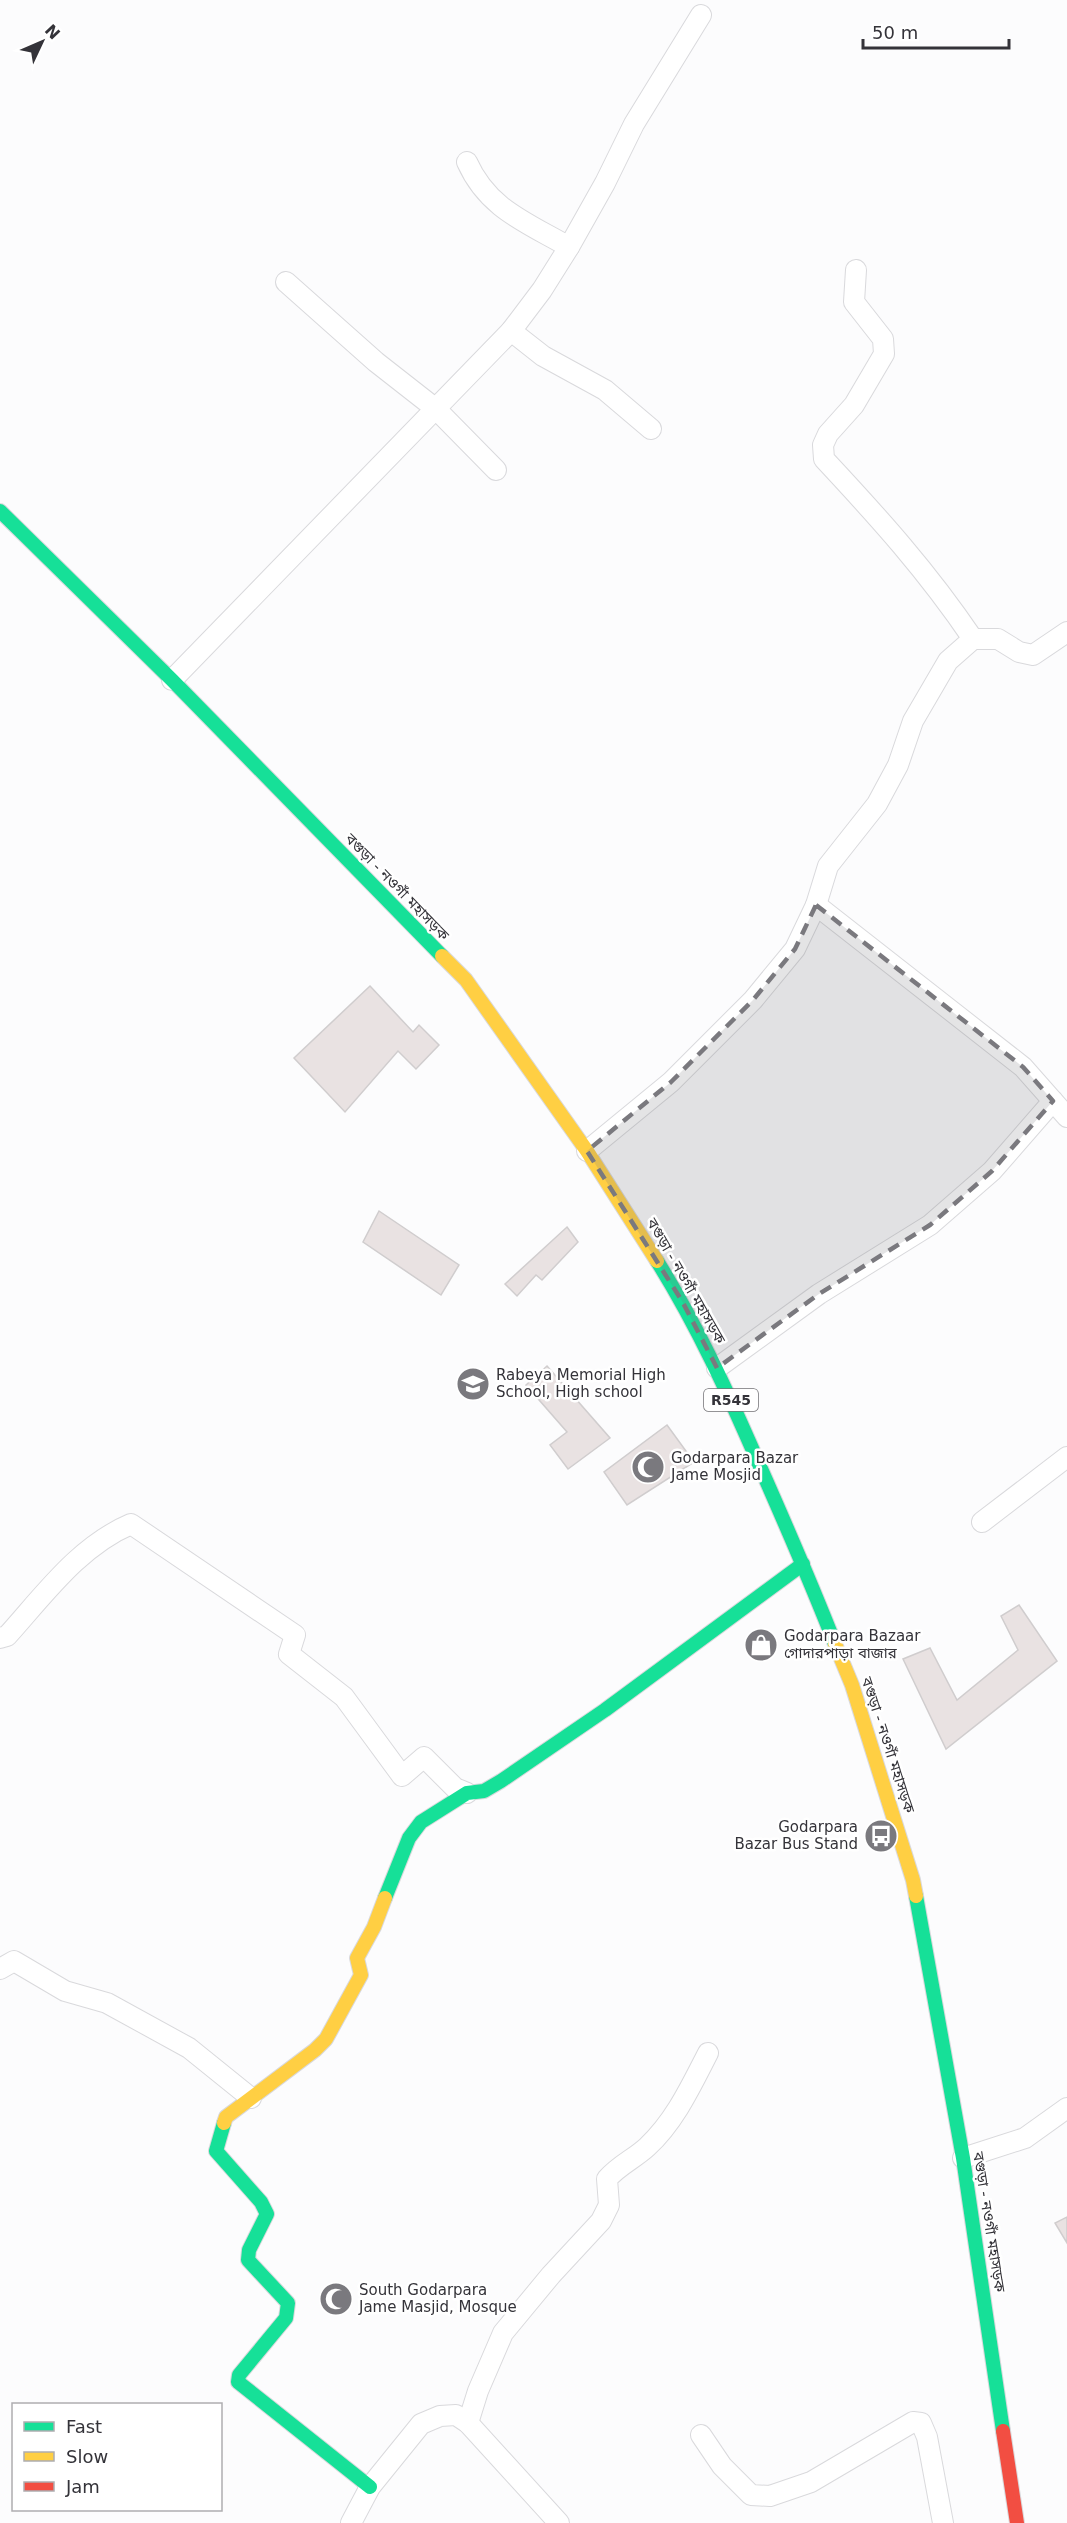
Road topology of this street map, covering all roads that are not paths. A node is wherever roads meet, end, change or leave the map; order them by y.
1 (701, 15) dead end
2 (467, 162) dead end
3 (569, 247) junction
4 (856, 270) dead end
5 (286, 282) dead end
6 (511, 331) junction
7 (436, 409) junction
8 (651, 429) dead end
9 (496, 470) dead end
10 (0, 511) edge
11 (1067, 632) edge
12 (972, 639) junction
13 (172, 680) junction
14 (816, 905) junction
15 (1053, 1101) junction
16 (1067, 1117) edge
17 (588, 1151) junction
18 (717, 1368) junction
19 (1067, 1457) edge
20 (982, 1522) dead end
21 (803, 1564) junction
22 (0, 1638) edge
23 (467, 1793) junction
24 (0, 1969) edge
25 (708, 2053) dead end
26 (251, 2098) junction
27 (1067, 2108) edge
28 (963, 2158) junction
29 (468, 2423) junction
30 (701, 2435) dead end
31 (370, 2487) junction
32 (1017, 2519) edge
33 (351, 2523) edge
34 (559, 2523) edge
35 (943, 2523) edge

1 - 3 street
2 - 3 street
3 - 6 street
4 - 12 street
5 - 7 street
6 - 7 street
6 - 8 street
7 - 9 street
7 - 13 street
10 - 13 main road, বগুড়া - নওগাঁ মহাসড়ক / R545
11 - 12 street
12 - 14 street
13 - 17 main road, বগুড়া - নওগাঁ মহাসড়ক / R545
14 - 15 street
14 - 17 street
15 - 16 street
15 - 18 street
17 - 18 main road, বগুড়া - নওগাঁ মহাসড়ক / R545
18 - 21 main road, বগুড়া - নওগাঁ মহাসড়ক / R545
19 - 20 street
21 - 23 main road
21 - 28 main road, বগুড়া - নওগাঁ মহাসড়ক / R545
22 - 23 street
23 - 26 main road
24 - 26 street
25 - 29 street
26 - 31 main road
27 - 28 street
28 - 32 main road, বগুড়া - নওগাঁ মহাসড়ক / R545
29 - 31 street
29 - 34 street
30 - 35 street
31 - 33 street

